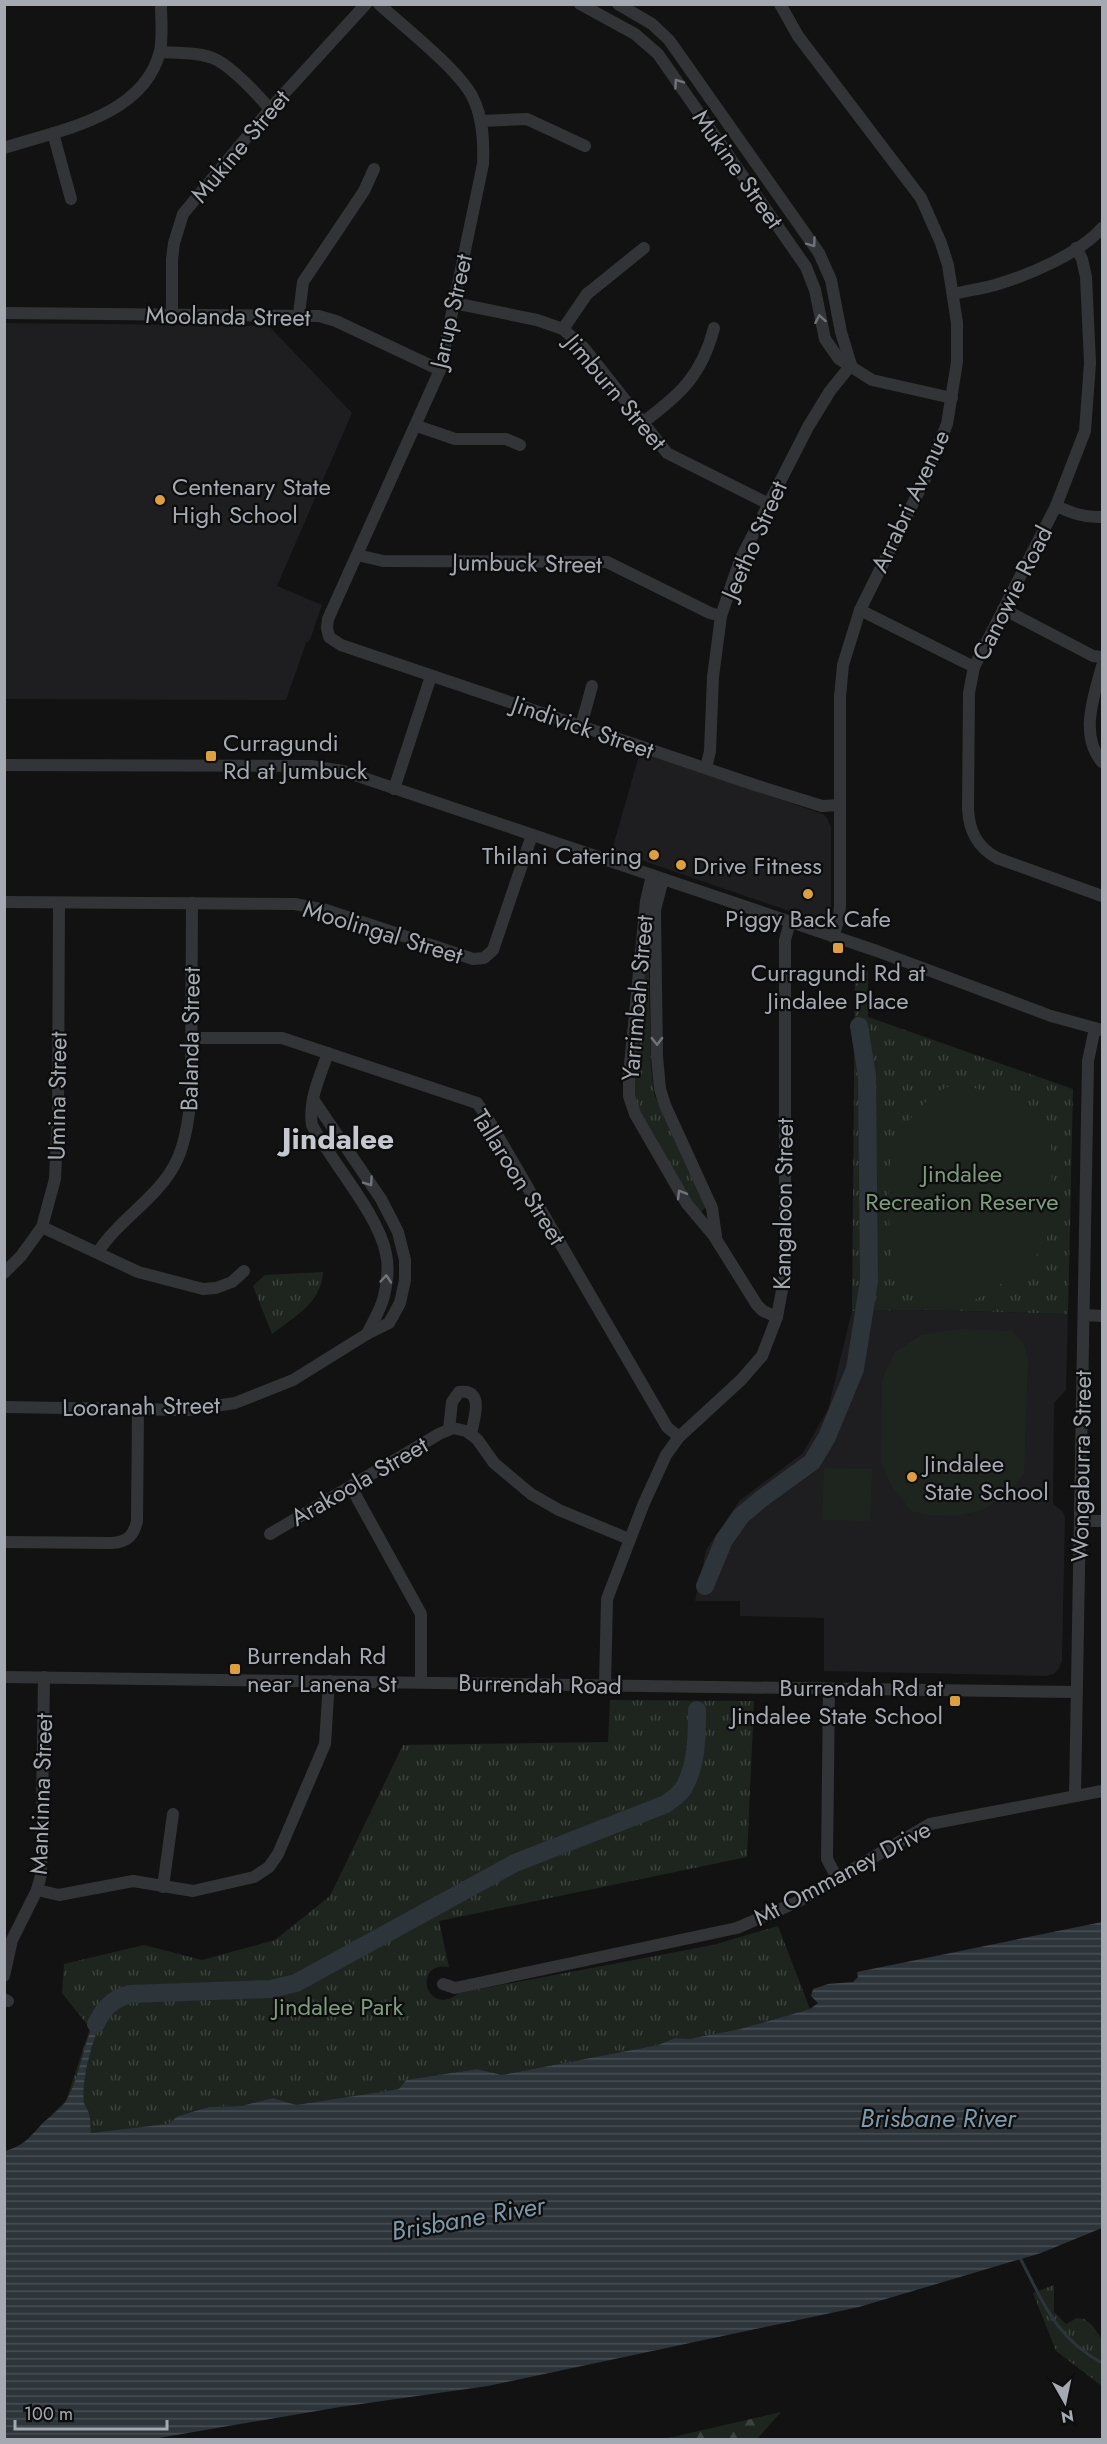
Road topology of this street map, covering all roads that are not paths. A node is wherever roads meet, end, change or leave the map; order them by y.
1 (161, 4) edge
2 (366, 4) edge
3 (379, 4) edge
4 (580, 4) edge
5 (618, 4) edge
6 (780, 4) edge
7 (160, 52) junction
8 (270, 109) junction
9 (481, 121) junction
10 (53, 133) junction
11 (585, 146) dead end
12 (4, 147) edge
13 (374, 169) dead end
14 (71, 199) dead end
15 (1102, 228) edge
16 (644, 248) dead end
17 (1076, 248) junction
18 (954, 294) junction
19 (454, 303) junction
20 (4, 314) edge
21 (172, 314) junction
22 (299, 314) junction
23 (714, 328) dead end
24 (563, 329) junction
25 (851, 365) junction
26 (440, 370) junction
27 (952, 398) junction
28 (642, 423) junction
29 (417, 426) junction
30 (520, 445) dead end
31 (769, 504) junction
32 (1056, 506) junction
33 (1102, 517) edge
34 (357, 555) junction
35 (1003, 609) junction
36 (860, 610) junction
37 (721, 616) junction
38 (329, 637) joint
39 (1102, 657) edge
40 (1102, 666) edge
41 (974, 667) junction
42 (430, 676) junction
43 (592, 686) dead end
44 (581, 726) junction
45 (1102, 762) edge
46 (4, 765) edge
47 (706, 768) junction
48 (394, 789) junction
49 (840, 805) junction
50 (532, 835) junction
51 (657, 877) junction
52 (1102, 896) edge
53 (4, 902) edge
54 (59, 903) junction
55 (192, 903) junction
56 (790, 922) junction
57 (833, 937) junction
58 (1099, 1029) edge
59 (192, 1038) junction
60 (328, 1053) junction
61 (313, 1099) junction
62 (42, 1227) junction
63 (717, 1240) junction
64 (98, 1252) junction
65 (244, 1272) dead end
66 (4, 1273) edge
67 (1084, 1315) junction
68 (1102, 1316) edge
69 (777, 1317) junction
70 (367, 1334) junction
71 (4, 1407) edge
72 (138, 1408) junction
73 (449, 1429) junction
74 (471, 1434) junction
75 (679, 1437) junction
76 (351, 1487) junction
77 (1080, 1521) junction
78 (1102, 1521) edge
79 (270, 1534) dead end
80 (630, 1539) junction
81 (4, 1542) edge
82 (4, 1677) edge
83 (44, 1677) junction
84 (329, 1681) junction
85 (421, 1682) junction
86 (605, 1685) junction
87 (829, 1689) junction
88 (1076, 1692) junction
89 (1102, 1791) edge
90 (1075, 1796) junction
91 (173, 1814) dead end
92 (837, 1878) junction
93 (164, 1887) junction
94 (37, 1890) junction
95 (4, 1976) edge
96 (442, 1984) dead end

1 - 7 street
2 - 8 street, Mukine Street
3 - 9 street, Jarup Street
25 -> 4 street, Mukine Street
5 -> 25 street, Mukine Street
6 - 18 street, Arrabri Avenue
7 - 8 street
7 - 10 street
8 - 21 street, Mukine Street
9 - 11 street
9 - 19 street, Jarup Street
10 - 12 street
10 - 14 street
13 - 22 street
15 - 17 street
16 - 24 street
17 - 18 street
17 - 32 street, Canowie Road
18 - 27 street, Arrabri Avenue
19 - 24 street, Jimburn Street
19 - 26 street, Jarup Street
20 - 21 street, Moolanda Street
21 - 22 street, Moolanda Street
22 - 26 street, Moolanda Street
23 - 28 street
24 - 28 street, Jimburn Street
25 - 27 street, Mukine Street
25 - 31 street, Jeetho Street
26 - 29 street, Jarup Street
27 - 36 street, Arrabri Avenue
28 - 31 street, Jimburn Street
29 - 30 street
29 - 34 street, Jarup Street
31 - 37 street, Jeetho Street
32 - 33 street
32 - 35 street, Canowie Road
34 - 37 street, Jumbuck Street
34 - 38 street, Jarup Street
35 - 39 street
35 - 41 street, Canowie Road
36 - 41 street
36 - 49 street, Arrabri Avenue
37 - 47 street, Jeetho Street
38 - 42 street, Jindivick Street
40 - 45 street
41 - 52 street, Canowie Road
42 - 44 street, Jindivick Street
42 - 48 street
43 - 44 street
44 - 47 street, Jindivick Street
46 - 48 street
47 - 49 street, Jindivick Street
48 - 50 street
49 - 57 street, Arrabri Avenue
50 - 51 street
50 - 55 street, Moolingal Street
51 - 56 street
51 -> 63 street, Yarrimbah Street
63 -> 51 street, Yarrimbah Street
53 - 54 street, Moolingal Street
54 - 55 street, Moolingal Street
54 - 62 street, Umina Street
55 - 59 street, Balanda Street
56 - 57 street
56 - 69 street, Kangaloon Street
57 - 58 street
58 - 67 street, Wongaburra Street
59 - 60 street, Tallaroon Street
59 - 64 street, Balanda Street
60 - 61 street
60 - 75 street, Tallaroon Street
70 -> 61 street
61 -> 70 street, Looranah Street
62 - 64 street
62 - 66 street, Umina Street
63 - 69 street, Yarrimbah Street
64 - 65 street
67 - 68 street
67 - 77 street, Wongaburra Street
69 - 75 street, Kangaloon Street
70 - 72 street, Looranah Street
71 - 72 street, Looranah Street
72 - 81 street
73 - 74 street, Arakoola Street
73 - 74 street, Arakoola Street
73 - 76 street, Arakoola Street
74 - 80 street
75 - 80 street, Kangaloon Street
76 - 79 street, Arakoola Street
76 - 85 street
77 - 78 street
77 - 88 street, Wongaburra Street
80 - 86 street, Kangaloon Street
82 - 83 street, Burrendah Road
83 - 84 street, Burrendah Road
83 - 94 street, Mankinna Street
84 - 85 street, Burrendah Road
84 - 93 street
85 - 86 street, Burrendah Road
86 - 87 street, Burrendah Road
87 - 88 street, Burrendah Road
87 - 92 street
88 - 90 street, Wongaburra Street
89 - 90 street, Mt Ommaney Drive
90 - 92 street, Mt Ommaney Drive
91 - 93 street
92 - 96 street, Mt Ommaney Drive
93 - 94 street
94 - 95 street, Mankinna Street

